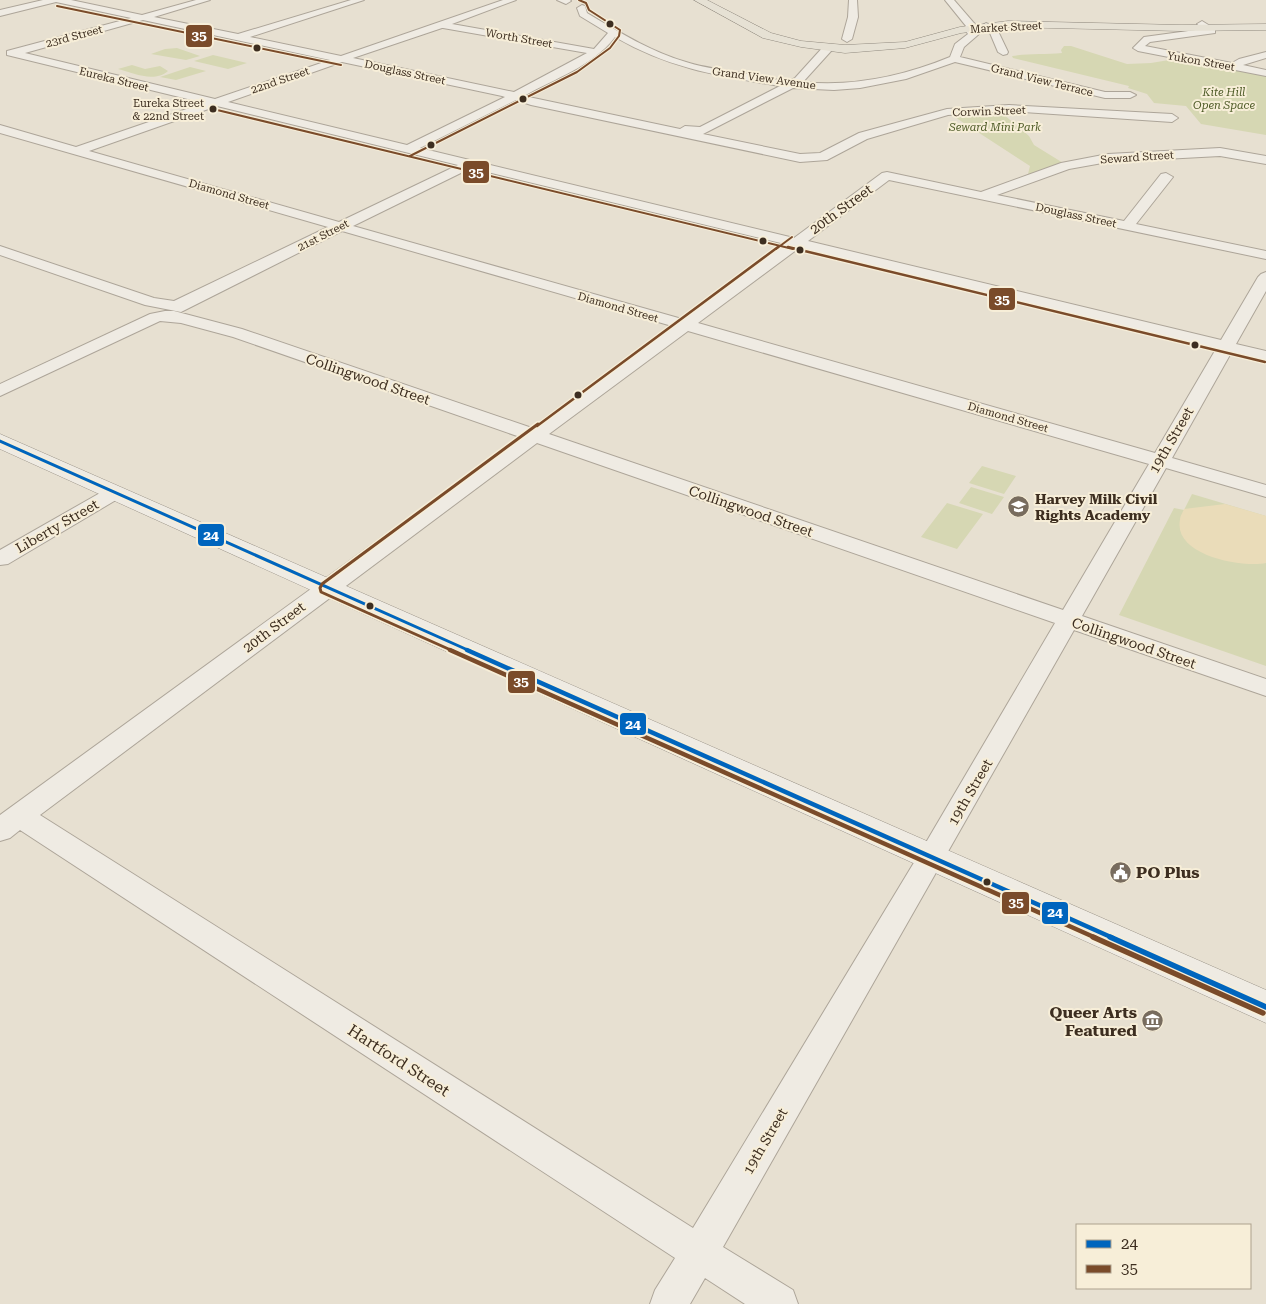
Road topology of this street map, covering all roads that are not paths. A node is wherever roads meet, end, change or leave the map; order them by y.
1 (54, 0) edge
2 (58, 0) edge
3 (206, 0) edge
4 (360, 0) edge
5 (512, 0) edge
6 (564, 0) edge
7 (699, 0) edge
8 (713, 0) edge
9 (853, 0) edge
10 (949, 0) edge
11 (582, 8) junction
12 (0, 13) edge
13 (142, 18) junction
14 (1266, 21) edge
15 (441, 24) junction
16 (970, 26) junction
17 (986, 26) junction
18 (1206, 26) junction
19 (1266, 27) edge
20 (614, 32) junction
21 (238, 37) junction
22 (847, 39) dead end
23 (636, 45) junction
24 (828, 48) junction
25 (598, 50) junction
26 (1003, 52) dead end
27 (6, 55) edge
28 (1266, 55) edge
29 (342, 59) junction
30 (954, 59) junction
31 (680, 63) junction
32 (1233, 67) junction
33 (1266, 74) edge
34 (792, 84) junction
35 (1130, 95) dead end
36 (517, 96) junction
37 (214, 103) junction
38 (1172, 118) dead end
39 (0, 129) edge
40 (407, 150) junction
41 (76, 151) junction
42 (814, 158) joint
43 (1266, 160) edge
44 (469, 164) junction
45 (887, 176) joint
46 (1166, 177) dead end
47 (982, 196) junction
48 (342, 226) junction
49 (1127, 226) junction
50 (796, 242) junction
51 (0, 250) edge
52 (1266, 255) edge
53 (1266, 277) edge
54 (171, 310) junction
55 (683, 325) junction
56 (1226, 347) junction
57 (1266, 356) edge
58 (0, 391) edge
59 (534, 436) junction
60 (0, 441) edge
61 (1160, 460) junction
62 (1266, 491) edge
63 (114, 493) junction
64 (0, 559) edge
65 (326, 588) junction
66 (1068, 620) junction
67 (1266, 688) edge
68 (10, 823) edge
69 (931, 859) junction
70 (1266, 1007) edge
71 (699, 1253) junction
72 (669, 1304) edge
73 (779, 1304) edge

1 - 12 street
2 - 13 street, Douglass Street
3 - 13 street, 23rd Street
4 - 21 street
5 - 15 street, 22nd Street
6 - 11 street, Grand View Avenue
7 - 24 main road, Market Street
8 - 16 main road, Market Street
9 - 22 street
10 - 16 street
11 - 20 street, Grand View Avenue
11 - 31 street, Grand View Avenue
13 - 21 street, Douglass Street
13 - 27 street, 23rd Street
14 - 18 main road, Market Street
15 - 25 street, Worth Street
15 - 29 street, 22nd Street
16 - 17 main road, Market Street
16 - 18 main road, Market Street
16 - 24 main road, Market Street
16 - 30 street
17 - 18 main road, Market Street
17 - 26 street
18 - 19 main road, Market Street
18 - 32 street, Yukon Street
20 - 23 street, Grand View Avenue
20 - 25 street
21 - 29 street, Douglass Street
23 - 25 street
23 - 31 street, Grand View Avenue
24 - 34 street
25 - 36 street
27 - 37 street, Eureka Street
28 - 32 street
29 - 36 street, Douglass Street
29 - 37 street, 22nd Street
30 - 34 street, Grand View Avenue
30 - 35 street, Grand View Terrace
31 - 34 street, Grand View Avenue
32 - 33 street, Yukon Street
34 - 36 street, Douglass Street
36 - 40 street
36 - 42 street, Douglass Street
37 - 40 street, Eureka Street
37 - 41 street, 22nd Street
38 - 42 street, Corwin Street
39 - 41 street, Diamond Street
40 - 44 street, Eureka Street
41 - 48 street, Diamond Street
43 - 47 street, Seward Street
44 - 48 street, 21st Street
44 - 50 street, Eureka Street
45 - 47 street, Douglass Street
45 - 50 street, 20th Street
46 - 49 street
47 - 49 street, Douglass Street
48 - 54 street, 21st Street
48 - 55 street, Diamond Street
49 - 52 street, Douglass Street
50 - 55 street, 20th Street
50 - 56 street, Eureka Street
51 - 54 street, Collingwood Street
53 - 56 street, 19th Street
54 - 58 street, 21st Street
54 - 59 street, Collingwood Street
55 - 59 street, 20th Street
55 - 61 street, Diamond Street
56 - 57 street, Eureka Street
56 - 61 street, 19th Street
59 - 65 street, 20th Street
59 - 66 street, Collingwood Street
60 - 63 street
61 - 62 street, Diamond Street
61 - 66 street, 19th Street
63 - 64 street, Liberty Street
63 - 65 street
65 - 68 street, 20th Street
65 - 69 street
66 - 67 street, Collingwood Street
66 - 69 street, 19th Street
68 - 71 street, Hartford Street
69 - 70 street
69 - 71 street, 19th Street
71 - 72 street, 19th Street
71 - 73 street, Hartford Street

